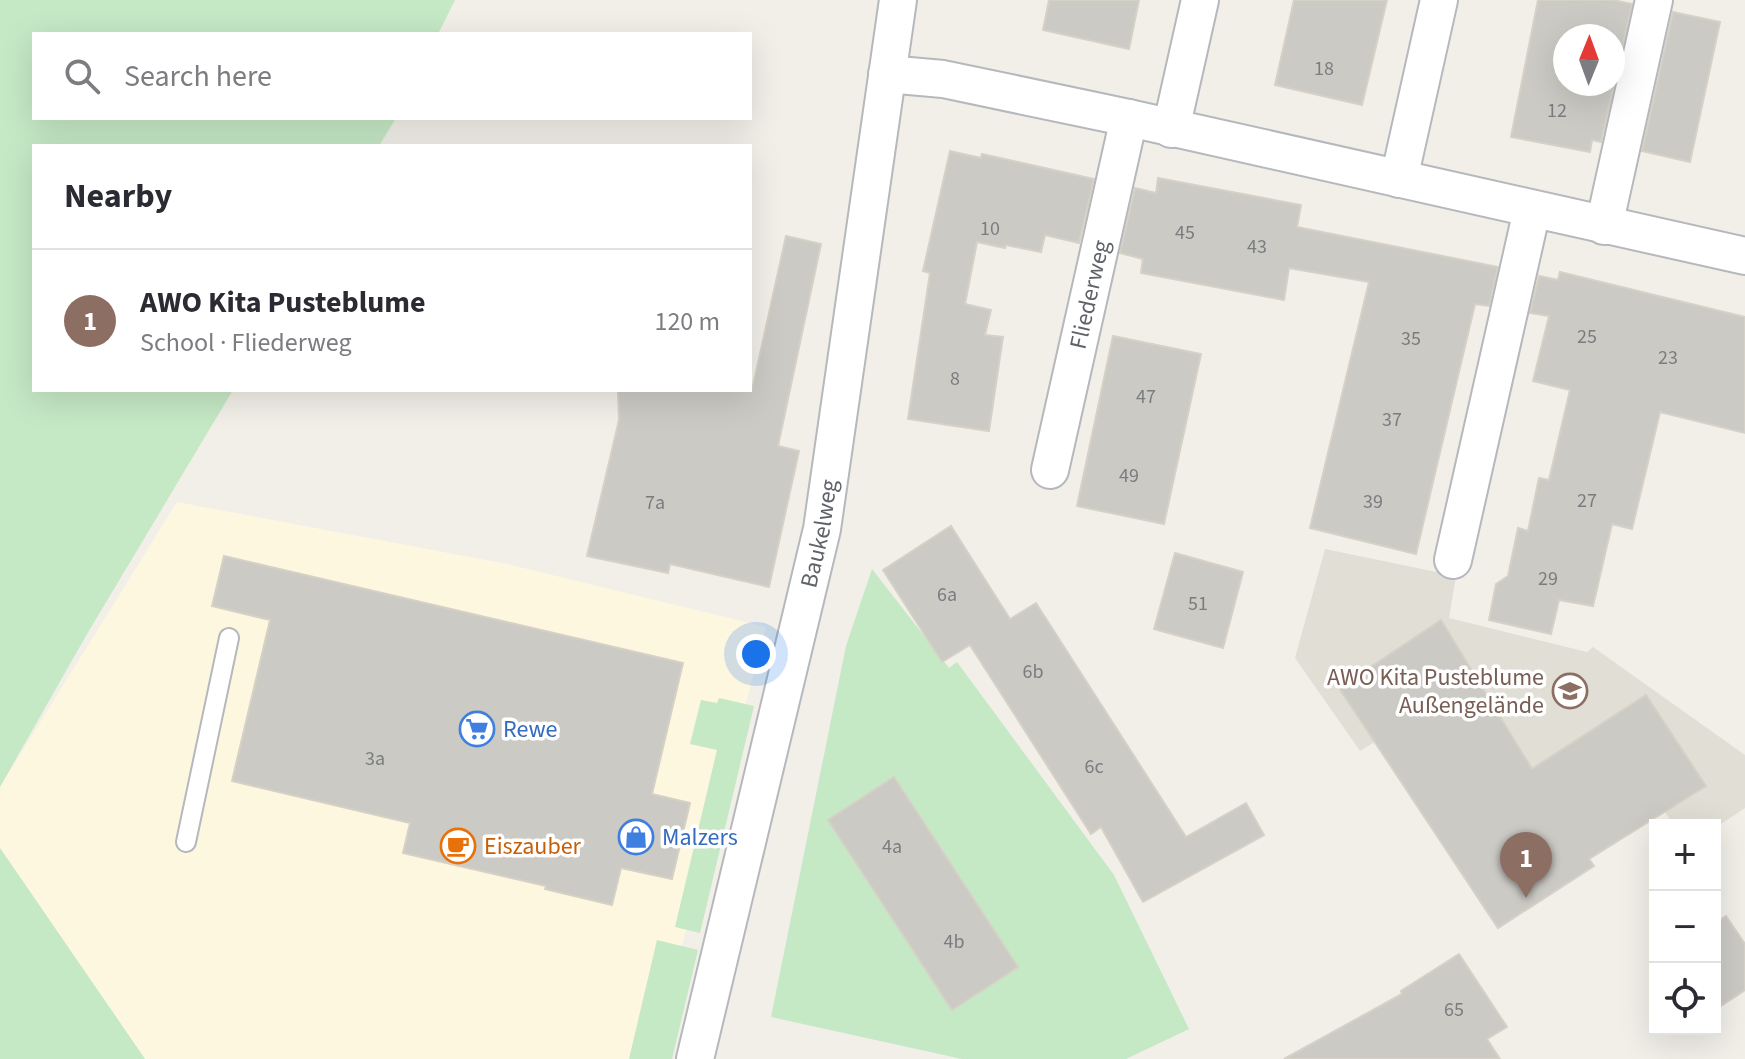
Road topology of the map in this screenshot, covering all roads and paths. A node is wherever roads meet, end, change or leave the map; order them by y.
1 (898, 0) edge
2 (1200, 0) edge
3 (1439, 0) edge
4 (1654, 0) edge
5 (887, 74) junction
6 (1129, 118) junction
7 (1171, 129) junction
8 (1399, 179) junction
9 (1532, 210) junction
10 (1604, 226) junction
11 (1745, 256) edge
12 (1050, 470) dead end
13 (1453, 560) dead end
14 (229, 638) dead end
15 (186, 842) dead end
16 (695, 1059) edge

1 - 5 street, Baukelweg
2 - 7 street
3 - 8 street
4 - 10 street
5 - 6 street
5 - 16 street, Baukelweg
6 - 7 street
6 - 12 street, Fliederweg
7 - 8 street
8 - 9 street
9 - 10 street
9 - 13 street
10 - 11 street
14 - 15 lane

